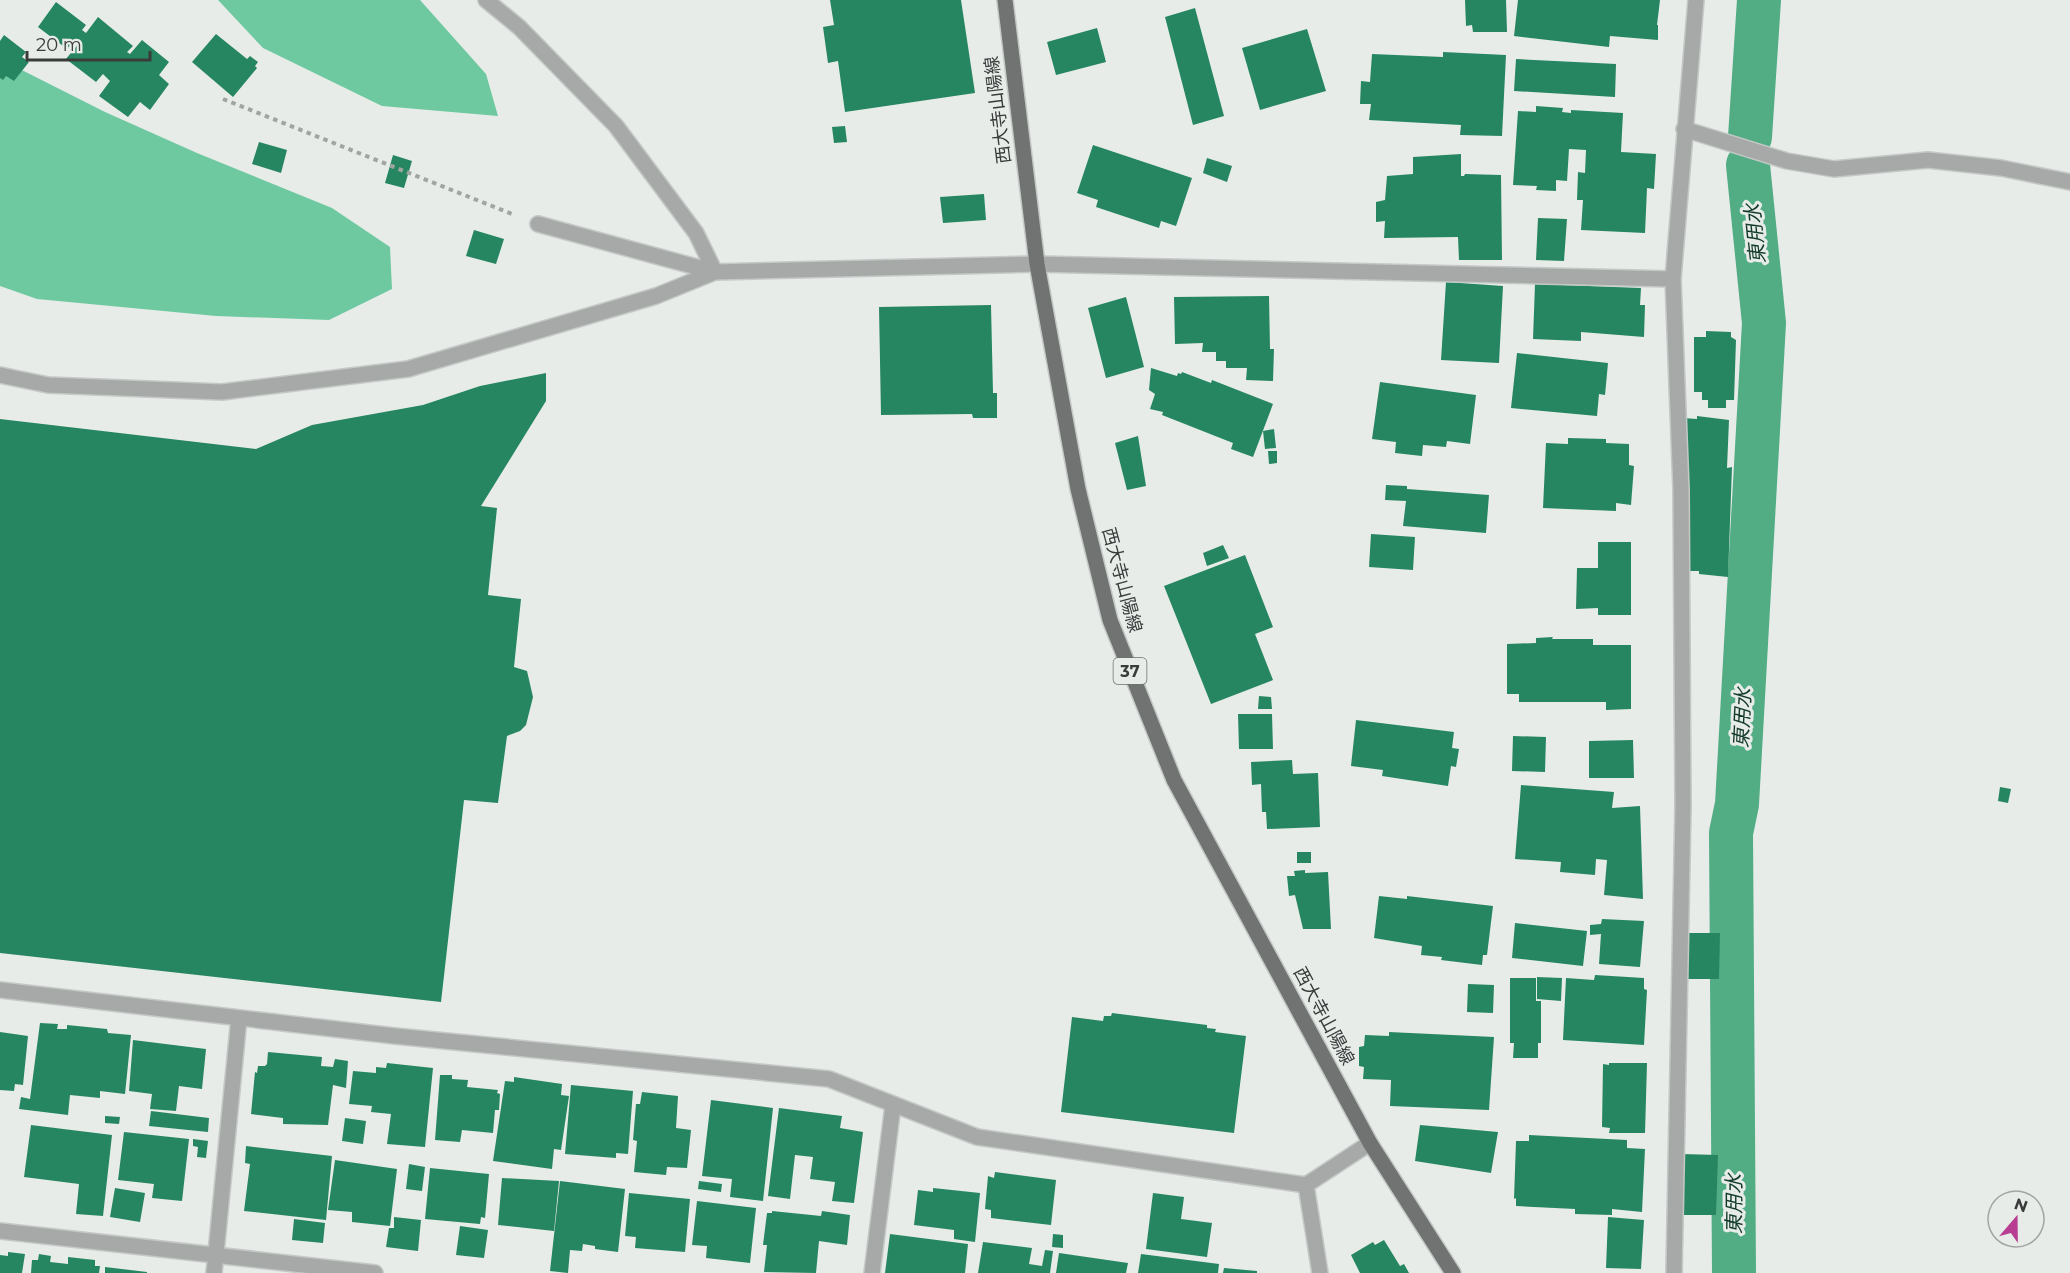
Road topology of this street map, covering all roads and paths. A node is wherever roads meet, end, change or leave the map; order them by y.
1 (486, 0) edge
2 (1005, 0) edge
3 (1696, 0) edge
4 (223, 99) dead end
5 (1684, 129) junction
6 (2070, 183) edge
7 (538, 224) joint
8 (1036, 264) junction
9 (715, 272) junction
10 (1673, 279) junction
11 (0, 375) edge
12 (0, 990) edge
13 (239, 1018) junction
14 (893, 1105) junction
15 (1370, 1143) junction
16 (1306, 1185) junction
17 (0, 1232) edge
18 (217, 1256) junction
19 (214, 1273) edge
20 (375, 1273) edge
21 (872, 1273) edge
22 (1320, 1273) edge
23 (1453, 1273) edge
24 (1674, 1273) edge

1 - 9 street
2 - 8 main road, 西大寺山陽線 / 37
3 - 5 street
4 - 7 path
5 - 6 street
5 - 10 street
7 - 9 street
8 - 9 street
8 - 10 street
8 - 15 main road, 西大寺山陽線 / 37
9 - 11 street
10 - 24 street
12 - 13 street
13 - 14 street
13 - 18 street
14 - 16 street
14 - 21 street
15 - 16 street
15 - 23 main road, 西大寺山陽線 / 37
16 - 22 street
17 - 18 street
18 - 19 street
18 - 20 street

